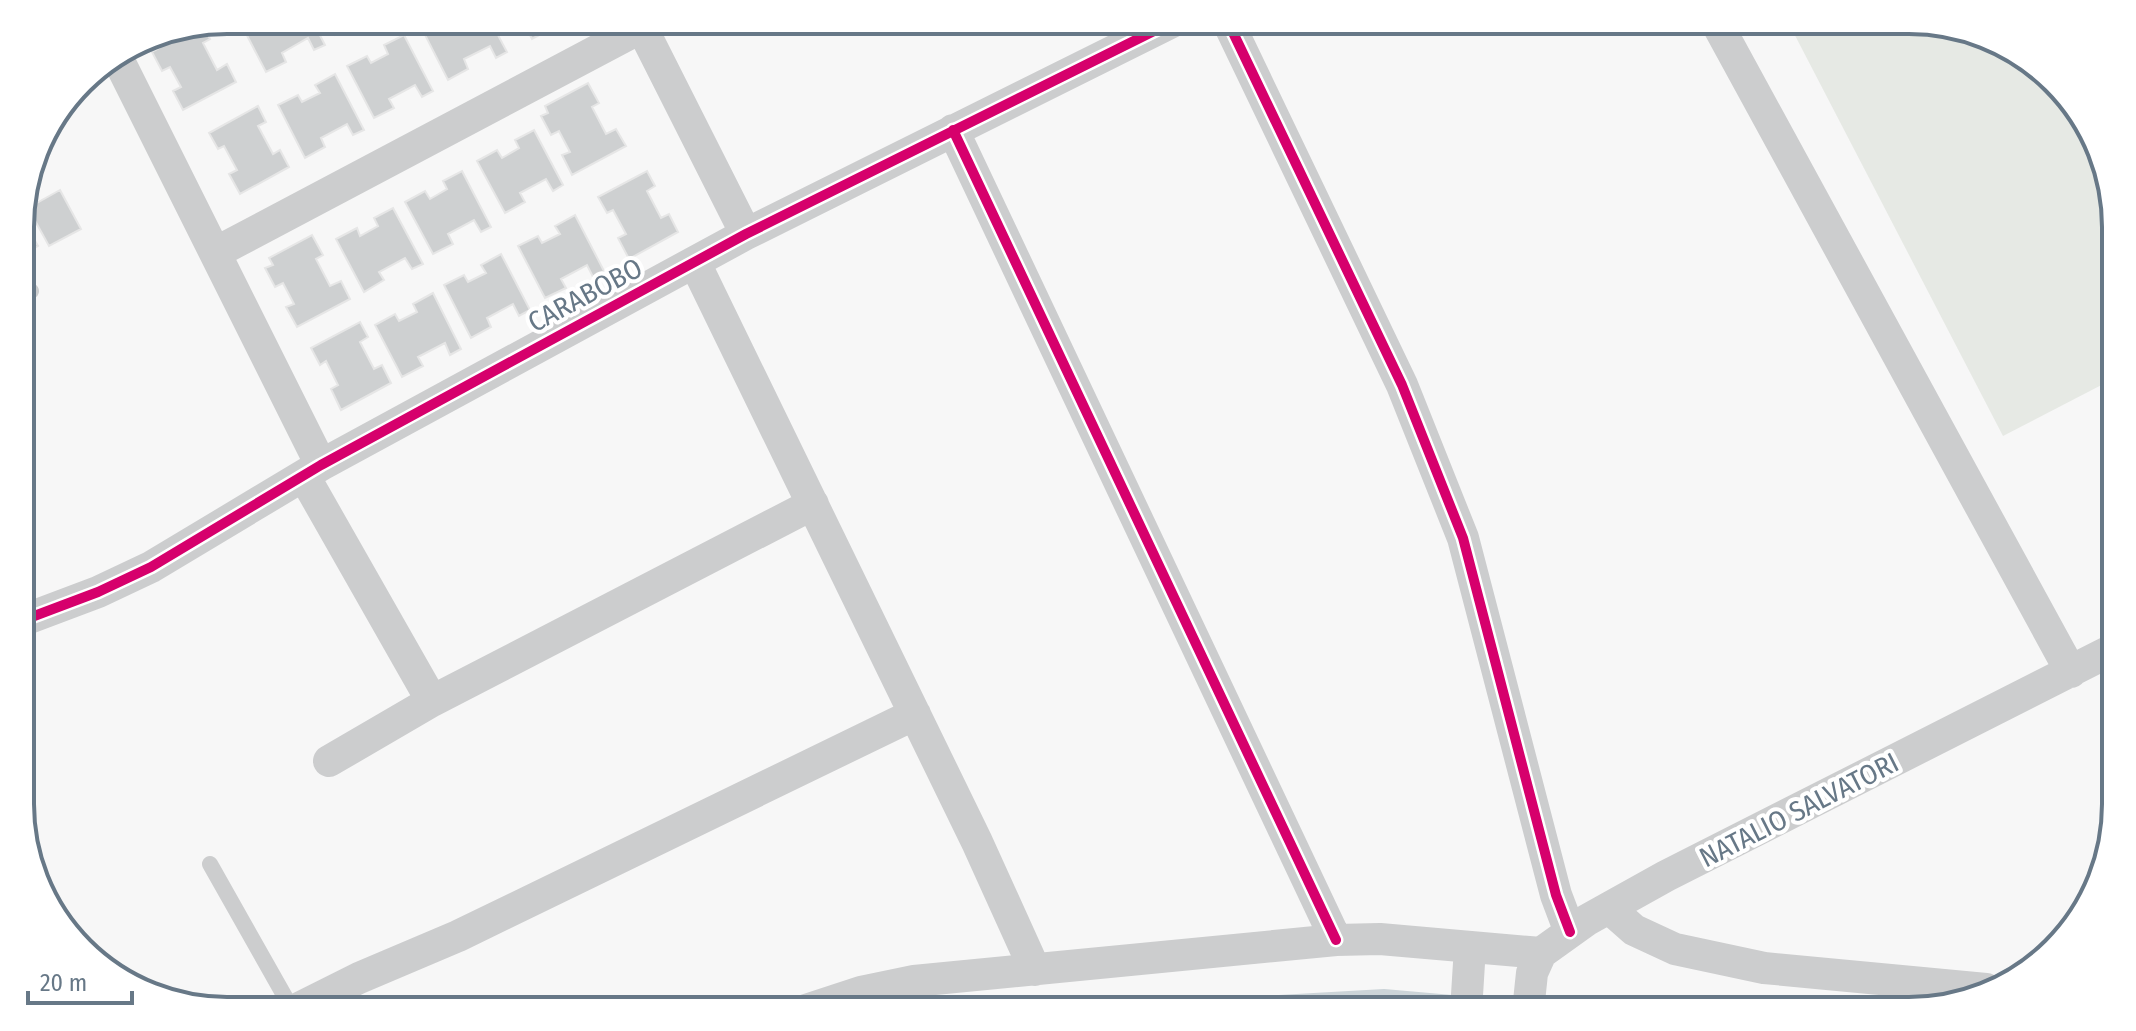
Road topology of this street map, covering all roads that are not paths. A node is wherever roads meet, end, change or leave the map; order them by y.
1 (623, 34) edge
2 (651, 34) edge
3 (1148, 34) edge
4 (1234, 34) edge
5 (1723, 34) edge
6 (121, 65) edge
7 (953, 130) junction
8 (746, 234) junction
9 (215, 253) junction
10 (695, 263) junction
11 (312, 470) junction
12 (813, 504) junction
13 (34, 616) edge
14 (2102, 655) edge
15 (2071, 672) junction
16 (432, 701) junction
17 (915, 714) junction
18 (329, 761) dead end
19 (210, 864) dead end
20 (1609, 908) junction
21 (1570, 932) junction
22 (1336, 940) junction
23 (1470, 947) junction
24 (1541, 953) junction
25 (1035, 970) junction
26 (1969, 987) edge
27 (285, 997) edge
28 (321, 997) edge
29 (846, 997) edge
30 (1467, 997) edge
31 (1530, 997) edge

1 - 9 street
2 - 8 street
3 - 7 street, CARABOBO
4 - 21 street
5 - 15 street
6 - 9 street
7 - 8 street, CARABOBO
7 - 22 street
8 - 10 street, CARABOBO
9 - 11 street
10 - 11 street, CARABOBO
10 - 12 street
11 - 13 street, CARABOBO
11 - 16 street
12 - 16 street
12 - 17 street
14 - 15 street, NATALIO SALVATORI
15 - 20 street, NATALIO SALVATORI
16 - 18 street
17 - 25 street
17 - 28 street
19 - 27 lane
20 - 21 street, NATALIO SALVATORI
20 - 26 street
21 - 24 street, NATALIO SALVATORI
22 - 23 street
22 - 25 street
23 - 24 street
23 - 30 street
24 - 31 street
25 - 29 street

